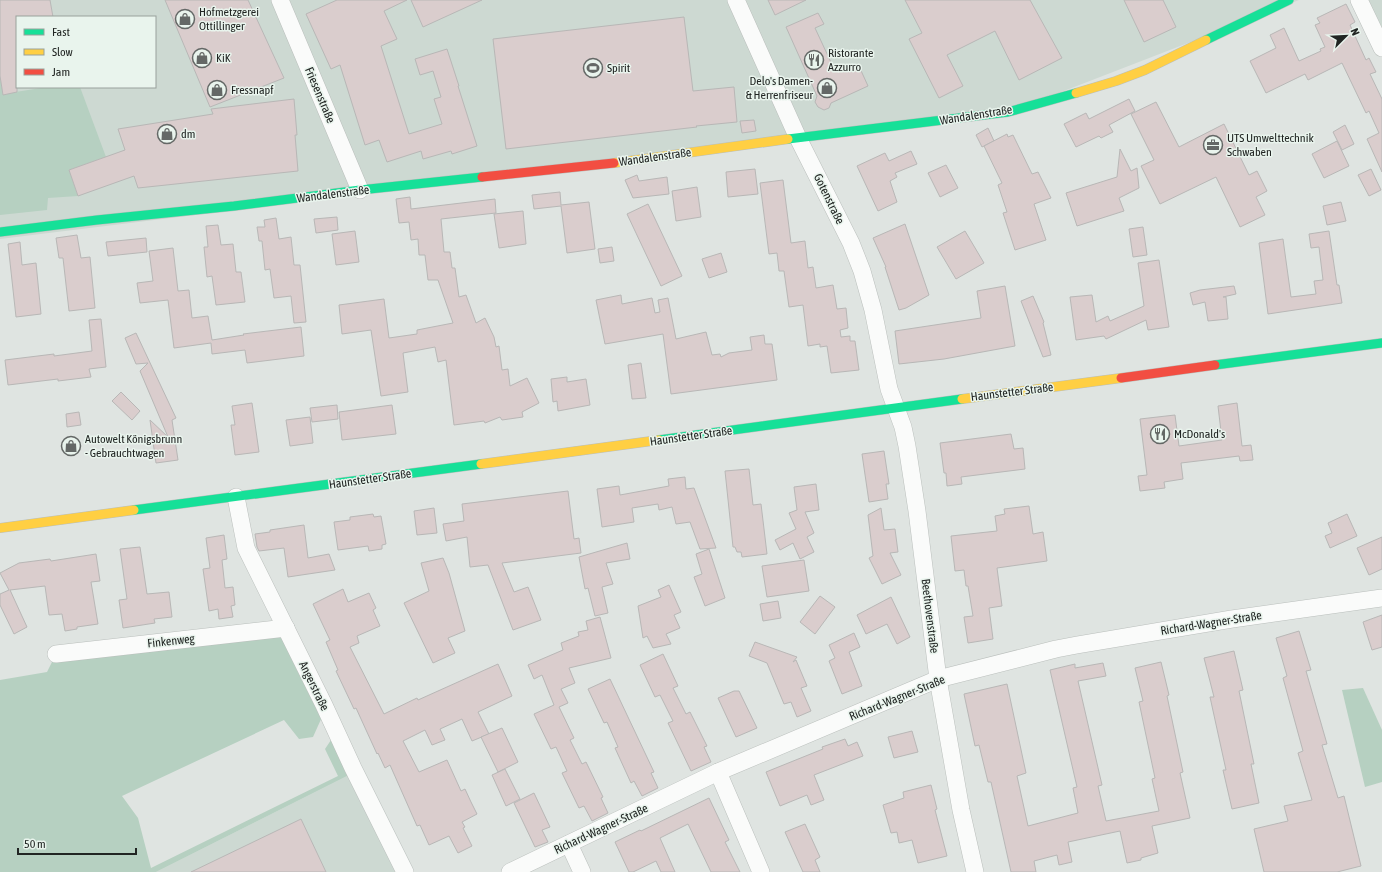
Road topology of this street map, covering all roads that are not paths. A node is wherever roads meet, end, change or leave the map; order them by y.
1 (280, 0) edge
2 (736, 0) edge
3 (1289, 0) edge
4 (1359, 0) edge
5 (1382, 48) edge
6 (798, 138) junction
7 (360, 190) junction
8 (0, 232) edge
9 (1382, 343) edge
10 (896, 408) junction
11 (236, 497) junction
12 (0, 528) edge
13 (1382, 598) edge
14 (286, 628) junction
15 (56, 654) dead end
16 (938, 679) junction
17 (718, 772) junction
18 (569, 844) junction
19 (405, 872) edge
20 (510, 872) edge
21 (582, 872) edge
22 (761, 872) edge
23 (975, 872) edge

1 - 7 street, Friesenstraße
2 - 6 street, Gotenstraße
3 - 6 main road, Wandalenstraße
4 - 5 street
6 - 7 main road, Wandalenstraße
6 - 10 street, Gotenstraße
7 - 8 main road, Wandalenstraße
9 - 10 main road, Haunstetter Straße
10 - 11 main road, Haunstetter Straße
10 - 16 street, Beethovenstraße
11 - 12 main road, Haunstetter Straße
11 - 14 street, Angerstraße
13 - 16 street, Richard-Wagner-Straße
14 - 15 street, Finkenweg
14 - 19 street, Angerstraße
16 - 17 street, Richard-Wagner-Straße
16 - 23 street, Beethovenstraße
17 - 18 street, Richard-Wagner-Straße
17 - 22 street
18 - 20 street, Richard-Wagner-Straße
18 - 21 street

